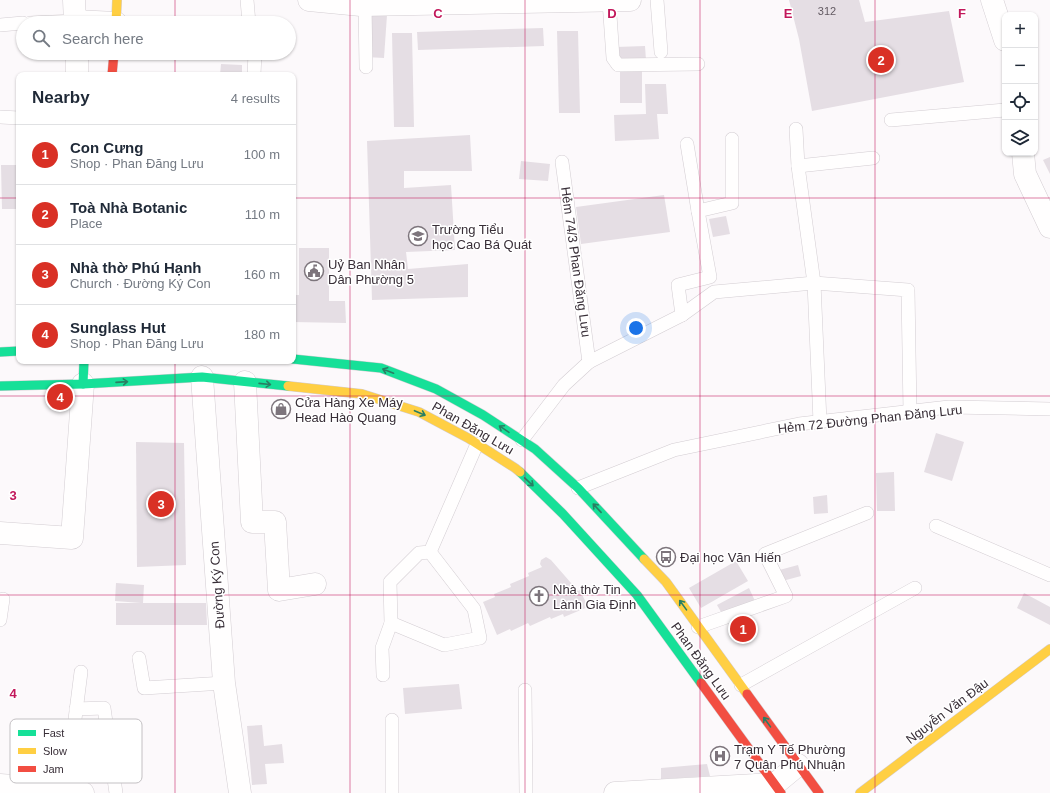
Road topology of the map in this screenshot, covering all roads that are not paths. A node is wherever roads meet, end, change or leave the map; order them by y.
1 (117, 0) edge
2 (247, 0) edge
3 (309, 0) edge
4 (620, 0) edge
5 (657, 0) edge
6 (992, 0) edge
7 (365, 5) junction
8 (75, 14) edge
9 (65, 16) edge
10 (116, 16) edge
11 (248, 16) edge
12 (16, 24) edge
13 (0, 25) edge
14 (1002, 31) edge
15 (661, 52) dead end
16 (76, 60) edge
17 (113, 60) edge
18 (255, 60) edge
19 (698, 64) dead end
20 (366, 67) dead end
21 (77, 72) edge
22 (112, 72) edge
23 (254, 72) edge
24 (1002, 110) edge
25 (0, 118) edge
26 (16, 118) edge
27 (891, 120) dead end
28 (796, 129) dead end
29 (732, 139) dead end
30 (687, 144) dead end
31 (1023, 156) edge
32 (873, 158) dead end
33 (562, 162) dead end
34 (798, 166) junction
35 (698, 211) junction
36 (1050, 227) edge
37 (814, 283) junction
38 (682, 315) junction
39 (0, 352) edge
40 (16, 352) edge
41 (296, 359) edge
42 (589, 362) junction
43 (84, 364) edge
44 (202, 377) junction
45 (245, 382) junction
46 (83, 384) junction
47 (0, 386) edge
48 (1050, 409) edge
49 (910, 412) junction
50 (820, 422) junction
51 (522, 440) junction
52 (477, 444) junction
53 (578, 488) junction
54 (867, 513) dead end
55 (936, 526) dead end
56 (0, 533) edge
57 (430, 552) junction
58 (1050, 574) edge
59 (315, 584) dead end
60 (915, 588) dead end
61 (3, 599) dead end
62 (0, 620) edge
63 (390, 624) junction
64 (698, 627) junction
65 (1050, 650) edge
66 (140, 658) dead end
67 (81, 672) dead end
68 (383, 675) dead end
69 (224, 683) junction
70 (741, 685) junction
71 (525, 690) dead end
72 (76, 709) junction
73 (76, 719) edge
74 (106, 719) edge
75 (392, 720) dead end
76 (798, 765) junction
77 (115, 783) edge
78 (0, 785) edge
79 (778, 789) edge
80 (75, 791) edge
81 (116, 793) edge
82 (240, 793) edge
83 (392, 793) edge
84 (526, 793) edge
85 (615, 793) edge
86 (819, 793) edge
87 (860, 793) edge

1 - 10 main road
2 - 11 lane
3 - 7 street
4 - 7 street
4 - 19 lane
5 - 15 lane
6 - 14 street
7 - 20 lane
8 - 9 lane
12 - 13 lane
16 - 21 street
17 - 22 main road
18 - 23 lane
24 - 27 lane
25 - 26 lane
28 - 34 lane
29 - 35 lane
30 - 35 lane
31 - 36 street
32 - 34 lane
33 - 42 lane, Hẻm 74/3 Phan Đăng Lưu
34 - 37 lane
35 - 38 lane
37 - 38 lane
37 - 49 lane
37 - 50 lane
38 - 42 lane
39 - 40 main road
51 -> 41 main road, Phan Đăng Lưu
42 - 51 lane
43 - 46 main road
44 - 45 main road, Phan Đăng Lưu
46 -> 44 main road, Phan Đăng Lưu
44 - 69 street, Đường Ký Con
45 -> 52 main road, Phan Đăng Lưu
45 - 59 street
46 - 47 main road, Phan Đăng Lưu
46 - 56 street
48 - 49 lane, Hẻm 72 Đường Phan Đăng Lưu
49 - 50 lane, Hẻm 72 Đường Phan Đăng Lưu
50 - 53 lane, Hẻm 72 Đường Phan Đăng Lưu
51 - 53 main road, Phan Đăng Lưu
52 - 57 lane
52 -> 79 main road, Phan Đăng Lưu
64 -> 53 main road, Phan Đăng Lưu
54 - 64 lane
55 - 58 lane
57 - 63 lane
57 - 63 lane
60 - 70 lane
61 - 62 lane
63 - 68 lane
64 - 70 main road, Phan Đăng Lưu
65 - 87 main road, Nguyễn Văn Đậu
66 - 69 lane
67 - 72 lane
69 - 82 street, Đường Ký Con
76 -> 70 main road, Phan Đăng Lưu
71 - 84 lane
72 - 73 lane
72 - 74 lane
75 - 83 lane
76 - 79 street
76 - 86 main road, Phan Đăng Lưu
77 - 81 lane
78 - 80 street
79 - 85 street

